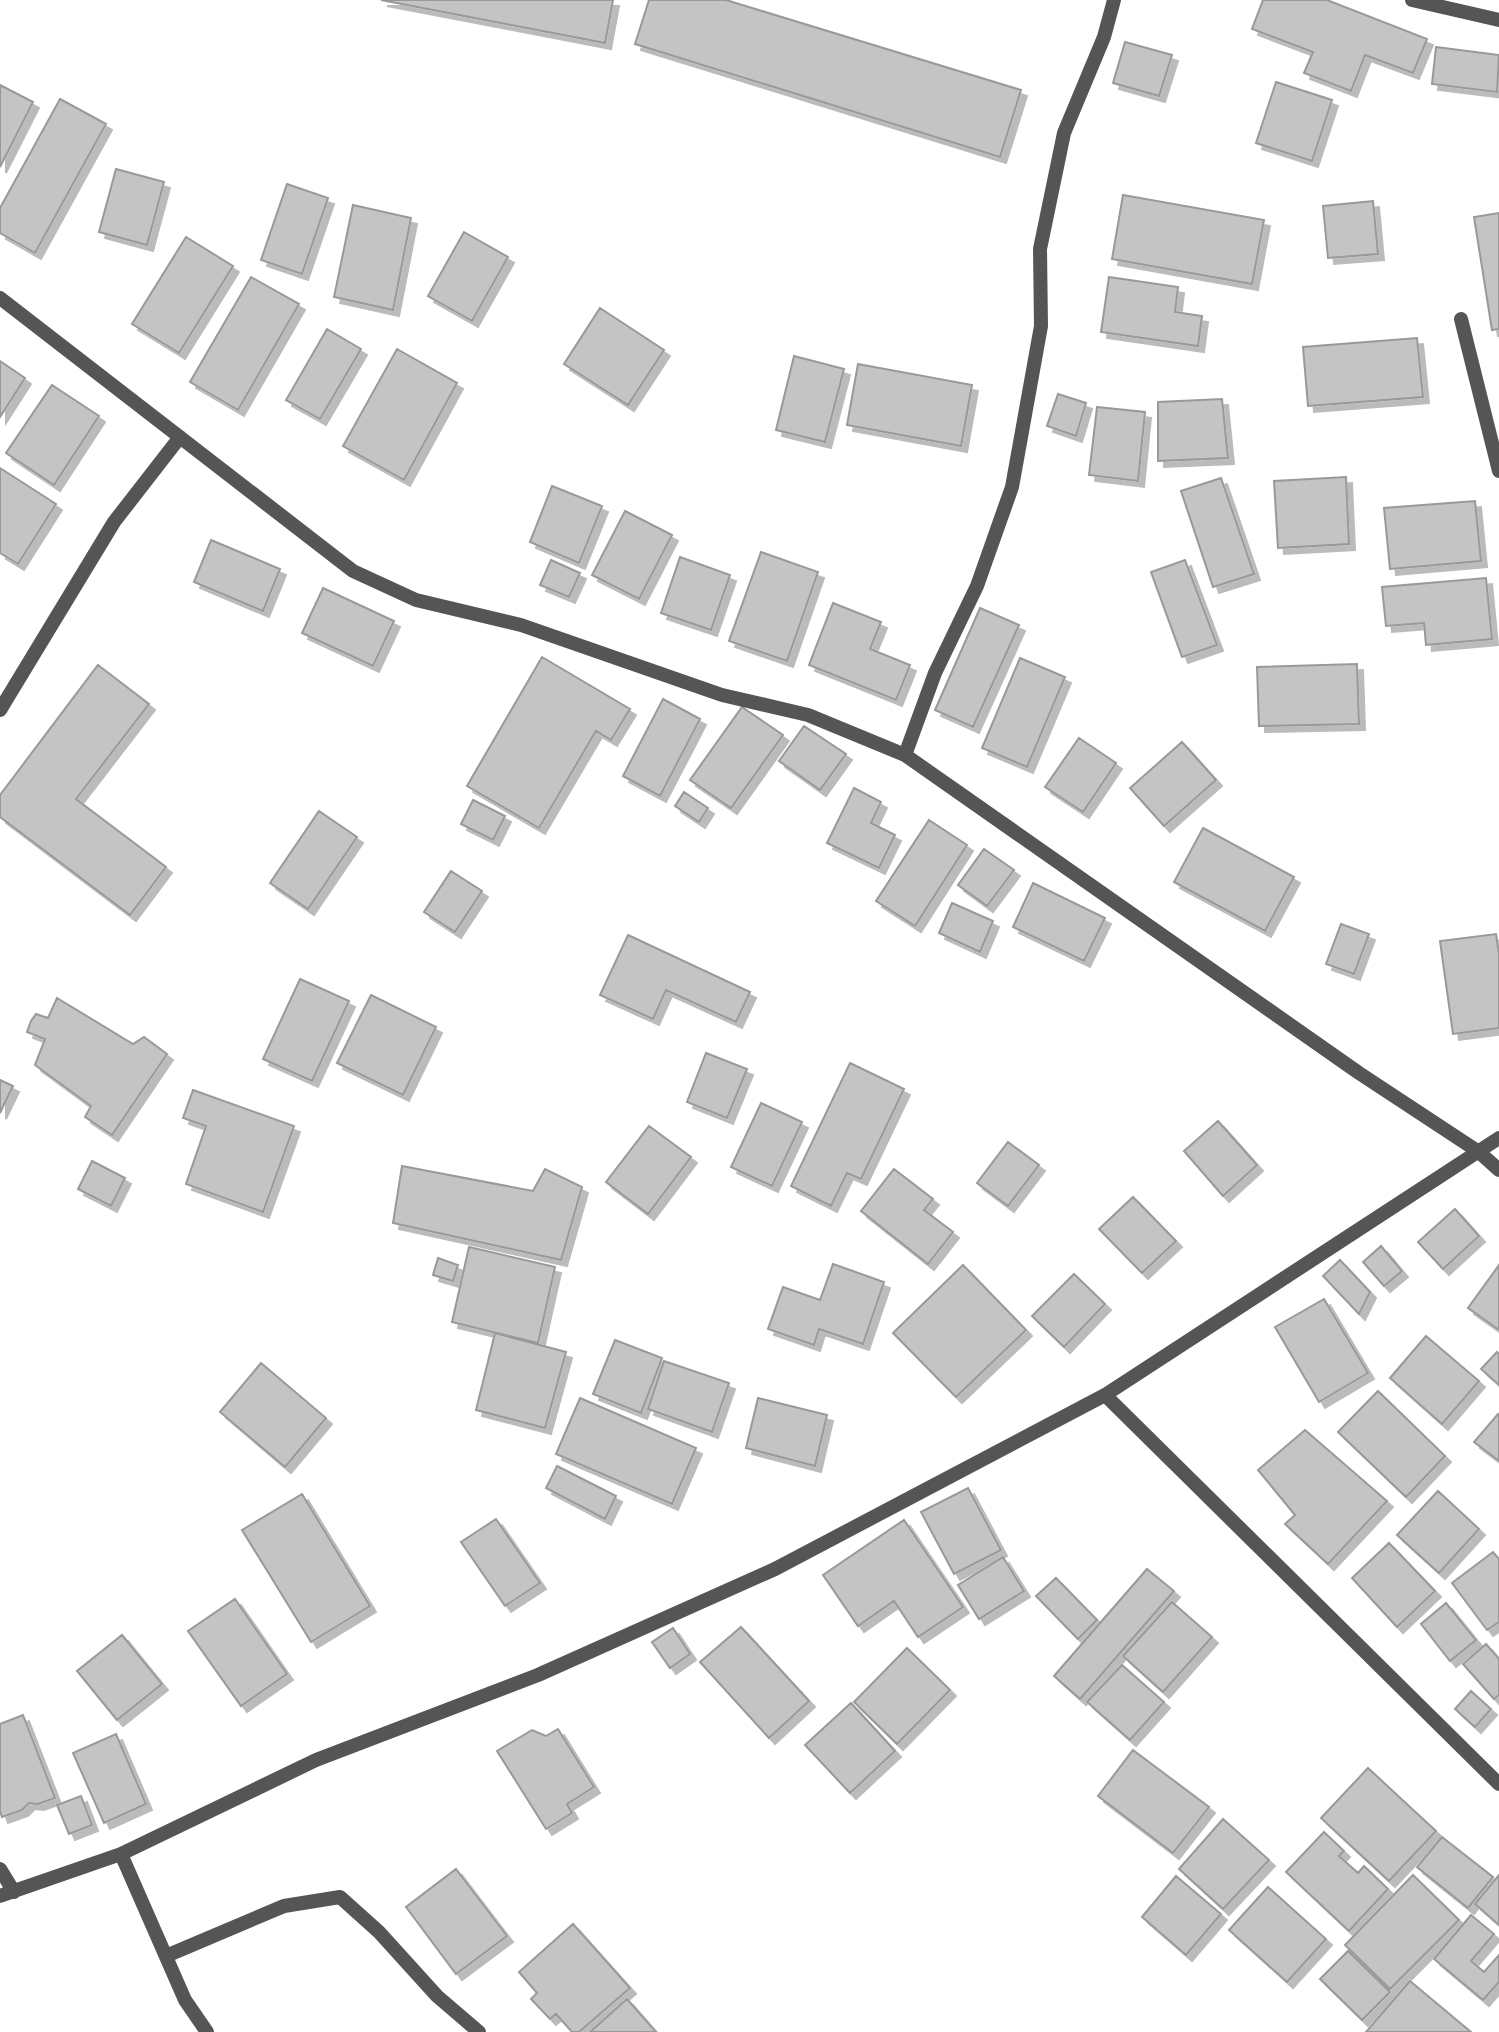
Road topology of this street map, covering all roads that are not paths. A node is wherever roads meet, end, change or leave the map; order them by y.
1 (1114, 0) edge
2 (1412, 0) edge
3 (1468, 6) edge
4 (1499, 20) edge
5 (0, 299) edge
6 (1461, 320) dead end
7 (180, 437) junction
8 (1499, 471) edge
9 (0, 710) edge
10 (905, 755) junction
11 (1499, 1138) edge
12 (1479, 1152) junction
13 (1499, 1170) edge
14 (1105, 1395) junction
15 (1499, 1784) edge
16 (121, 1854) junction
17 (0, 1869) edge
18 (7, 1894) edge
19 (166, 1956) junction
20 (207, 2032) edge
21 (479, 2032) edge

1 - 10 street
2 - 3 street
3 - 4 street
5 - 7 street
6 - 8 street
7 - 9 street
7 - 10 street
10 - 12 street
11 - 12 street
12 - 13 street
12 - 14 street
14 - 15 street
14 - 16 street
16 - 18 street
16 - 19 street
17 - 18 street
19 - 20 street
19 - 21 street

